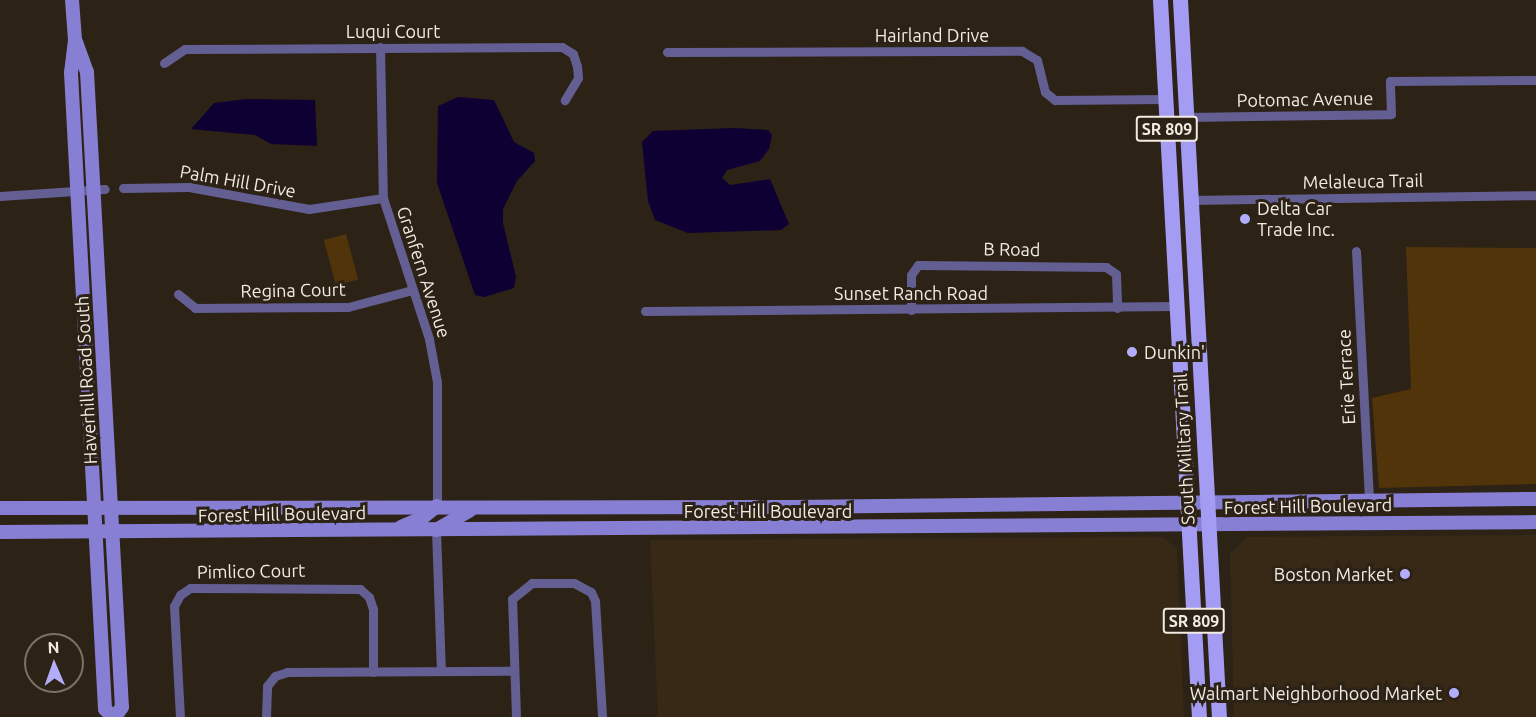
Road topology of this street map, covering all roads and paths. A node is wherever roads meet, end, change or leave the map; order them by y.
1 (72, 0) edge
2 (1160, 0) edge
3 (1180, 0) edge
4 (380, 48) junction
5 (667, 52) dead end
6 (164, 63) dead end
7 (1536, 80) edge
8 (1165, 99) junction
9 (565, 100) dead end
10 (1186, 117) junction
11 (123, 188) dead end
12 (92, 190) junction
13 (1190, 194) junction
14 (1536, 195) edge
15 (0, 196) edge
16 (383, 198) junction
17 (1356, 251) dead end
18 (412, 290) junction
19 (178, 294) dead end
20 (1177, 306) junction
21 (1117, 308) junction
22 (911, 310) junction
23 (645, 311) dead end
24 (1536, 499) edge
25 (1369, 501) junction
26 (1187, 503) junction
27 (1206, 503) junction
28 (942, 505) junction
29 (437, 506) junction
30 (487, 506) junction
31 (741, 507) junction
32 (772, 507) junction
33 (0, 508) edge
34 (95, 508) junction
35 (112, 508) junction
36 (1536, 522) edge
37 (1188, 525) junction
38 (1208, 525) junction
39 (912, 528) junction
40 (711, 529) junction
41 (745, 529) junction
42 (385, 530) junction
43 (436, 530) junction
44 (0, 532) edge
45 (96, 533) junction
46 (113, 534) junction
47 (441, 671) junction
48 (513, 671) junction
49 (373, 672) junction
50 (114, 717) edge
51 (180, 717) edge
52 (266, 717) edge
53 (516, 717) edge
54 (602, 717) edge
55 (1199, 717) edge
56 (1219, 717) edge

1 - 12 main road, Haverhill Road South
2 - 8 main road, South Military Trail / SR 809
3 - 10 main road, South Military Trail / SR 809
4 - 6 street, Luqui Court
4 - 9 street, Luqui Court
4 - 16 street, Granfern Avenue
5 - 8 street, Hairland Drive
7 - 10 street, Potomac Avenue
8 - 13 main road
8 - 20 main road, South Military Trail / SR 809
10 - 13 main road, South Military Trail / SR 809
11 - 16 street, Palm Hill Drive
12 - 15 street
12 - 34 main road, Haverhill Road South
12 - 35 main road, Haverhill Road South
13 - 14 street, Melaleuca Trail
13 - 27 main road, South Military Trail / SR 809
16 - 18 street, Granfern Avenue
17 - 25 street, Erie Terrace
18 - 19 street, Regina Court
18 - 29 street, Granfern Avenue
20 - 21 street, Sunset Ranch Road
20 - 26 main road, South Military Trail / SR 809
21 - 22 street, Sunset Ranch Road
21 - 22 street, B Road
22 - 23 street, Sunset Ranch Road
24 - 25 main road, Forest Hill Boulevard
25 - 27 main road, Forest Hill Boulevard
26 - 27 main road, Forest Hill Boulevard
26 - 28 main road, Forest Hill Boulevard
26 - 37 main road, South Military Trail / SR 809
27 - 38 main road, South Military Trail / SR 809
28 - 32 main road, Forest Hill Boulevard
28 - 39 main road
29 - 30 main road, Forest Hill Boulevard
29 - 35 main road, Forest Hill Boulevard
29 - 42 main road
30 - 31 main road, Forest Hill Boulevard
30 - 43 main road
31 - 32 main road, Forest Hill Boulevard
31 - 40 main road
32 - 41 main road
33 - 34 main road, Forest Hill Boulevard
34 - 35 main road, Forest Hill Boulevard
34 - 45 main road, Haverhill Road South
35 - 46 main road, Haverhill Road South
36 - 38 main road, Forest Hill Boulevard
37 - 38 main road, Forest Hill Boulevard
37 - 39 main road, Forest Hill Boulevard
37 - 55 main road, South Military Trail / SR 809
38 - 56 main road, South Military Trail / SR 809
39 - 41 main road, Forest Hill Boulevard
40 - 41 main road, Forest Hill Boulevard
40 - 43 main road, Forest Hill Boulevard
42 - 43 main road, Forest Hill Boulevard
42 - 46 main road, Forest Hill Boulevard
43 - 47 street
44 - 45 main road, Forest Hill Boulevard
45 - 46 main road, Forest Hill Boulevard
45 - 50 main road, Haverhill Road South
46 - 50 main road, Haverhill Road South
47 - 48 street
47 - 49 street
48 - 53 street
48 - 54 street
49 - 51 street, Pimlico Court
49 - 52 street

